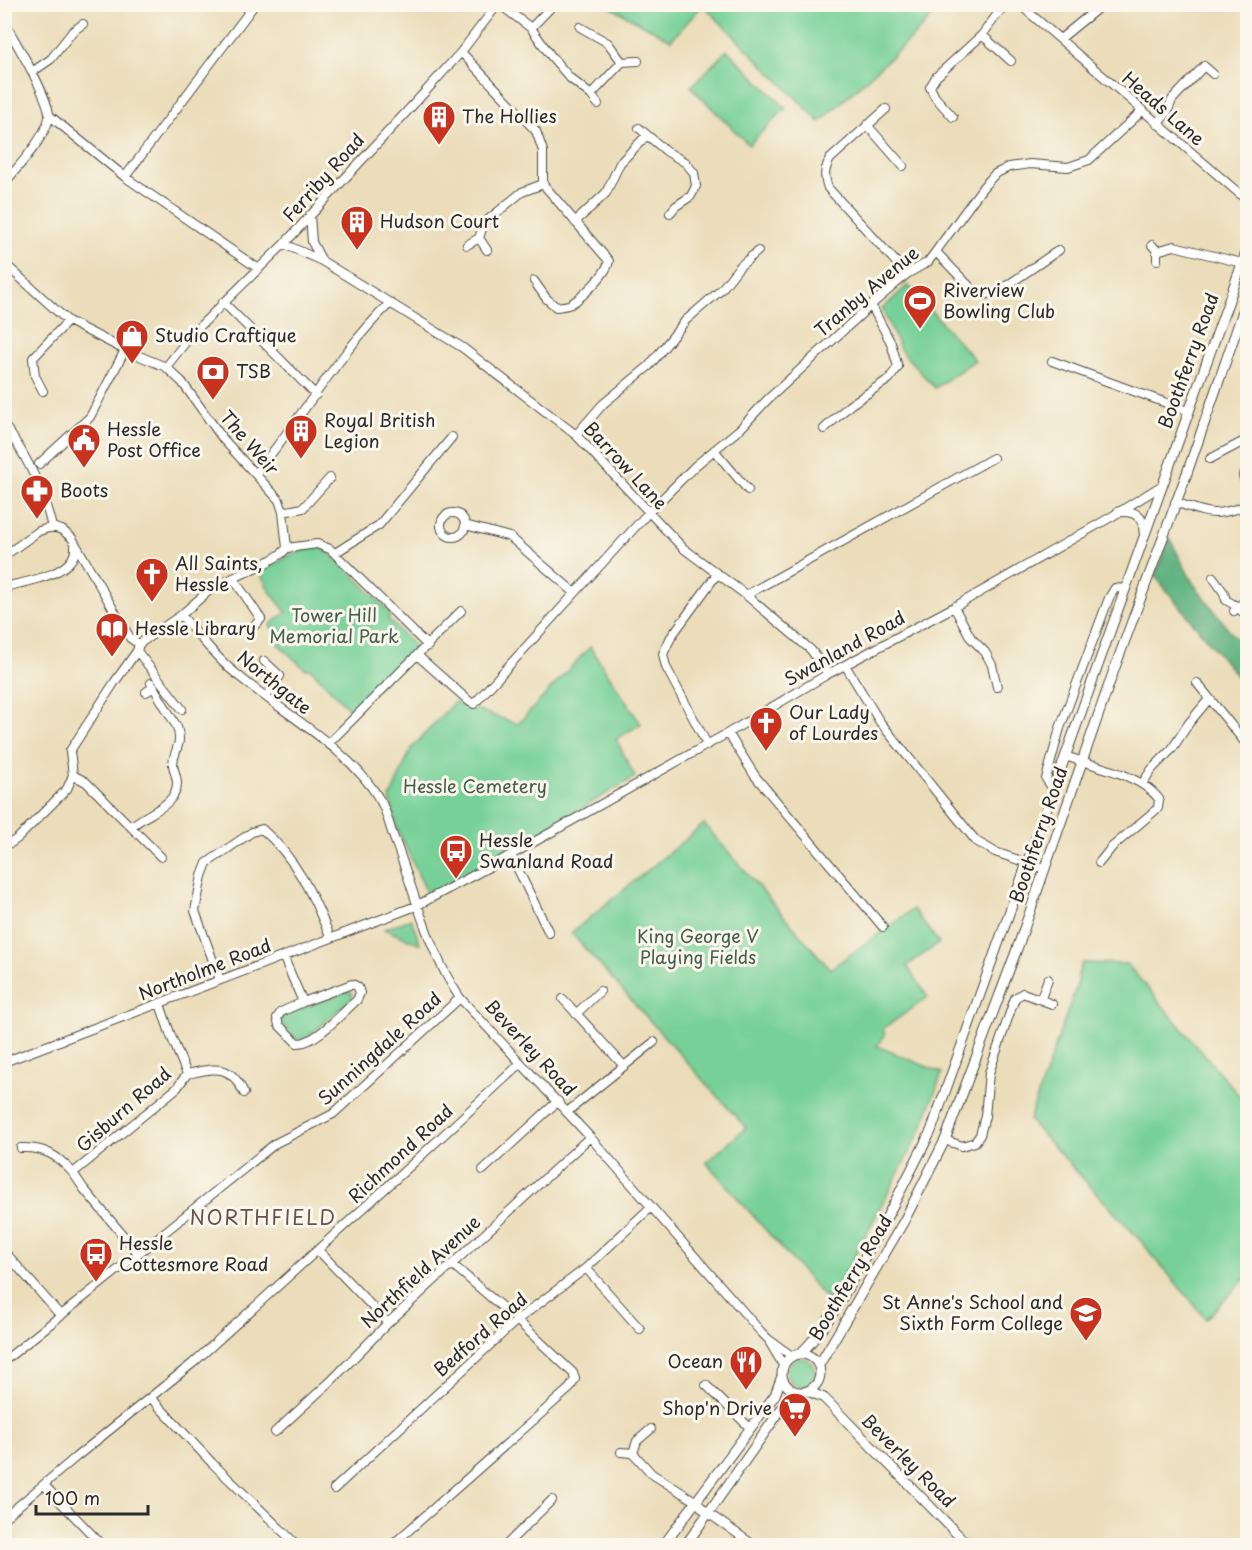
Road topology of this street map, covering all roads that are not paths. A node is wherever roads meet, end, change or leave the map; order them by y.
1 (255, 4) edge
2 (498, 4) edge
3 (554, 4) edge
4 (1005, 4) edge
5 (1018, 4) edge
6 (1103, 4) edge
7 (4, 22) edge
8 (85, 22) dead end
9 (580, 27) dead end
10 (531, 28) junction
11 (982, 35) junction
12 (1060, 39) junction
13 (461, 52) junction
14 (638, 61) dead end
15 (1011, 61) dead end
16 (622, 62) junction
17 (32, 72) junction
18 (1213, 74) dead end
19 (591, 95) junction
20 (598, 104) dead end
21 (886, 109) dead end
22 (1142, 111) junction
23 (50, 116) junction
24 (953, 117) dead end
25 (1157, 124) junction
26 (867, 125) junction
27 (639, 128) dead end
28 (646, 135) junction
29 (903, 166) dead end
30 (125, 177) junction
31 (4, 184) edge
32 (543, 184) junction
33 (1248, 201) edge
34 (670, 213) dead end
35 (310, 215) junction
36 (575, 222) junction
37 (479, 238) junction
38 (284, 244) junction
39 (467, 245) dead end
40 (1248, 247) edge
41 (487, 250) dead end
42 (1059, 250) dead end
43 (758, 251) dead end
44 (937, 253) junction
45 (1158, 260) dead end
46 (322, 261) junction
47 (4, 263) edge
48 (1242, 263) junction
49 (259, 269) junction
50 (907, 274) junction
51 (534, 280) dead end
52 (1248, 297) edge
53 (223, 302) junction
54 (390, 303) junction
55 (871, 305) junction
56 (68, 321) junction
57 (125, 350) junction
58 (1052, 361) dead end
59 (166, 367) junction
60 (43, 391) dead end
61 (316, 395) junction
62 (1188, 411) junction
63 (4, 424) edge
64 (824, 429) dead end
65 (576, 435) junction
66 (452, 437) dead end
67 (1248, 439) edge
68 (714, 450) junction
69 (993, 458) dead end
70 (1210, 459) dead end
71 (39, 464) dead end
72 (255, 474) junction
73 (1243, 475) dead end
74 (330, 478) dead end
75 (1161, 486) junction
76 (748, 490) dead end
77 (1248, 492) edge
78 (1176, 502) junction
79 (1248, 506) edge
80 (283, 512) junction
81 (1118, 512) junction
82 (648, 513) junction
83 (465, 525) dead end
84 (52, 527) junction
85 (1144, 535) junction
86 (74, 542) junction
87 (287, 548) junction
88 (335, 553) junction
89 (4, 556) edge
90 (83, 560) junction
91 (71, 563) junction
92 (717, 574) junction
93 (1213, 577) dead end
94 (233, 578) junction
95 (4, 588) edge
96 (1125, 589) junction
97 (575, 593) junction
98 (746, 595) junction
99 (1248, 598) edge
100 (954, 607) junction
101 (1236, 609) junction
102 (461, 611) dead end
103 (181, 615) junction
104 (1248, 618) edge
105 (248, 632) dead end
106 (428, 646) junction
107 (138, 648) junction
108 (418, 656) junction
109 (264, 661) dead end
110 (844, 665) junction
111 (828, 674) junction
112 (1197, 683) dead end
113 (997, 687) dead end
114 (146, 692) dead end
115 (266, 697) junction
116 (1209, 699) junction
117 (182, 709) dead end
118 (728, 733) junction
119 (328, 744) junction
120 (707, 744) junction
121 (1248, 746) edge
122 (1065, 756) junction
123 (1082, 762) junction
124 (74, 775) junction
125 (1142, 784) junction
126 (1053, 789) junction
127 (131, 827) junction
128 (4, 839) edge
129 (511, 855) junction
130 (160, 857) dead end
131 (1026, 863) junction
132 (1099, 863) dead end
133 (1045, 869) junction
134 (416, 906) junction
135 (882, 927) dead end
136 (549, 933) dead end
137 (330, 938) junction
138 (283, 956) junction
139 (220, 980) junction
140 (1047, 980) dead end
141 (600, 991) dead end
142 (460, 998) junction
143 (1041, 998) junction
144 (563, 999) dead end
145 (303, 1002) junction
146 (160, 1004) junction
147 (1052, 1004) dead end
148 (576, 1014) junction
149 (654, 1042) dead end
150 (4, 1062) edge
151 (521, 1063) junction
152 (624, 1066) junction
153 (187, 1074) junction
154 (244, 1093) dead end
155 (558, 1101) junction
156 (567, 1112) junction
157 (590, 1137) junction
158 (945, 1140) junction
159 (21, 1148) dead end
160 (483, 1170) dead end
161 (74, 1173) junction
162 (651, 1207) junction
163 (318, 1250) junction
164 (4, 1251) edge
165 (138, 1253) junction
166 (453, 1265) junction
167 (586, 1268) junction
168 (61, 1316) junction
169 (517, 1320) junction
170 (388, 1323) junction
171 (640, 1329) dead end
172 (768, 1339) junction
173 (796, 1355) junction
174 (4, 1361) edge
175 (783, 1365) junction
176 (819, 1365) junction
177 (782, 1376) junction
178 (818, 1381) junction
179 (706, 1385) dead end
180 (808, 1391) junction
181 (797, 1392) junction
182 (151, 1398) junction
183 (824, 1398) junction
184 (750, 1428) junction
185 (651, 1430) dead end
186 (276, 1432) dead end
187 (621, 1452) dead end
188 (633, 1453) junction
189 (44, 1485) junction
190 (334, 1489) dead end
191 (552, 1500) dead end
192 (695, 1501) junction
193 (708, 1513) junction
194 (4, 1518) edge
195 (103, 1545) edge
196 (298, 1545) edge
197 (393, 1545) edge
198 (505, 1545) edge
199 (663, 1545) edge
200 (685, 1545) edge
201 (755, 1545) edge
202 (969, 1545) edge

1 - 30 street
2 - 10 street
2 - 13 street, Ferriby Road
3 - 10 street
4 - 11 street
5 - 12 street, Heads Lane
6 - 12 street
7 - 17 street
8 - 17 street
9 - 16 street
10 - 19 street
11 - 15 street
11 - 24 street
12 - 22 street, Heads Lane
13 - 32 street
13 - 35 street, Ferriby Road
14 - 16 street
16 - 19 street
17 - 23 street
18 - 25 street
19 - 20 street
21 - 26 street
22 - 25 street, Heads Lane
22 - 44 street, Tranby Avenue
23 - 30 street
23 - 31 street
25 - 33 street, Heads Lane
26 - 29 street
26 - 50 street
27 - 28 street
28 - 34 street
28 - 36 street
30 - 49 street
32 - 36 street
32 - 37 street
35 - 38 street, Ferriby Road
35 - 46 street
36 - 51 street
37 - 39 street
37 - 41 street
38 - 46 street, Barrow Lane
38 - 49 street, Ferriby Road
40 - 48 main road, Boothferry Road
42 - 44 street
43 - 65 street
44 - 50 street, Tranby Avenue
45 - 48 street
46 - 54 street, Barrow Lane
47 - 56 street
48 - 62 main road, Boothferry Road
49 - 53 street, Ferriby Road
50 - 55 street, Tranby Avenue
52 - 78 main road, Boothferry Road
53 - 59 street, Ferriby Road
53 - 61 street
54 - 61 street
54 - 65 street, Barrow Lane
55 - 64 street
55 - 68 street, Tranby Avenue
56 - 57 street
56 - 60 street
57 - 59 street
57 - 71 street
58 - 62 street
59 - 72 street, The Weir
61 - 72 street
62 - 75 main road, Boothferry Road
63 - 84 street
65 - 82 street, Barrow Lane
66 - 88 street
67 - 70 street
68 - 76 street
68 - 82 street, Tranby Avenue
69 - 98 street
72 - 80 street, The Weir
73 - 77 street
74 - 80 street
75 - 81 street, Swanland Road
75 - 85 main road, Boothferry Road
78 - 79 street
78 - 123 main road, Boothferry Road
80 - 87 street, The Weir
81 - 85 main road
81 - 100 street, Swanland Road
82 - 92 street, Barrow Lane
82 - 97 street, Tranby Avenue
83 - 97 street
84 - 86 street
84 - 89 street
85 - 96 main road, Boothferry Road
86 - 90 street
86 - 91 street
87 - 88 street
87 - 94 street
88 - 106 street
90 - 91 street
90 - 107 street
91 - 95 street
92 - 98 street, Barrow Lane
92 - 120 street
93 - 101 street
94 - 103 street
94 - 105 street
96 - 122 main road, Boothferry Road
96 - 126 street, Boothferry Road
97 - 108 street, Tranby Avenue
98 - 111 street, Barrow Lane
99 - 101 street
100 - 110 street, Swanland Road
100 - 113 street
101 - 104 street
102 - 106 street
103 - 107 street
103 - 115 street, Northgate
106 - 108 street
107 - 117 street
107 - 124 street
108 - 119 street
109 - 115 street
110 - 111 street, Swanland Road
110 - 131 street
111 - 118 street, Swanland Road
112 - 116 street
114 - 127 street
115 - 119 street, Northgate
116 - 121 street
116 - 125 street
118 - 120 street, Swanland Road
118 - 135 street
119 - 134 street, Beverley Road
120 - 129 street, Swanland Road
122 - 123 street
122 - 126 main road, Boothferry Road
123 - 125 street
123 - 133 main road, Boothferry Road
124 - 127 street
124 - 128 street
125 - 132 street
126 - 131 main road, Boothferry Road
127 - 130 street
129 - 134 street, Swanland Road
129 - 136 street
131 - 133 street
131 - 173 main road, Boothferry Road
133 - 158 main road, Boothferry Road
134 - 137 street, Northolme Road
134 - 142 street, Beverley Road
137 - 138 street, Northolme Road
137 - 139 street
138 - 139 street, Northolme Road
138 - 145 street
139 - 146 street, Northolme Road
140 - 143 street
141 - 148 street
142 - 151 street, Beverley Road
142 - 165 street, Sunningdale Road
143 - 147 street
143 - 158 street
144 - 148 street
145 - 145 street
146 - 150 street, Northolme Road
146 - 153 street, Gisburn Road
148 - 152 street
149 - 152 street
151 - 155 street, Beverley Road
151 - 163 street, Richmond Road
152 - 156 street
153 - 154 street
153 - 161 street, Gisburn Road
155 - 156 street, Beverley Road
155 - 160 street
156 - 157 street, Beverley Road
157 - 162 street, Beverley Road
157 - 166 street, Northfield Avenue
158 - 176 main road, Boothferry Road
159 - 161 street
161 - 165 street, Gisburn Road
162 - 167 street, Bedford Road
162 - 172 street, Beverley Road
163 - 170 street
163 - 182 street, Richmond Road
164 - 168 street
165 - 168 street, Sunningdale Road
166 - 169 street
166 - 170 street, Northfield Avenue
167 - 169 street, Bedford Road
167 - 171 street
168 - 174 street, Sunningdale Road
169 - 190 street, Bedford Road
169 - 197 street
170 - 186 street, Northfield Avenue
172 - 173 street, Beverley Road
172 - 175 street, Beverley Road
173 - 175 main road
173 - 176 main road
175 - 177 main road
176 - 178 main road
177 - 181 main road
177 - 184 main road
178 - 180 main road
178 - 183 main road, Beverley Road
179 - 184 street
180 - 181 main road
180 - 183 main road, Beverley Road
181 - 193 main road
182 - 189 street, Richmond Road
182 - 196 street
183 - 202 main road, Beverley Road
184 - 192 main road
185 - 188 street
187 - 188 street
188 - 192 street
189 - 194 street, Richmond Road
189 - 195 street
191 - 198 street
192 - 193 street
192 - 199 main road
193 - 200 main road
193 - 201 street

